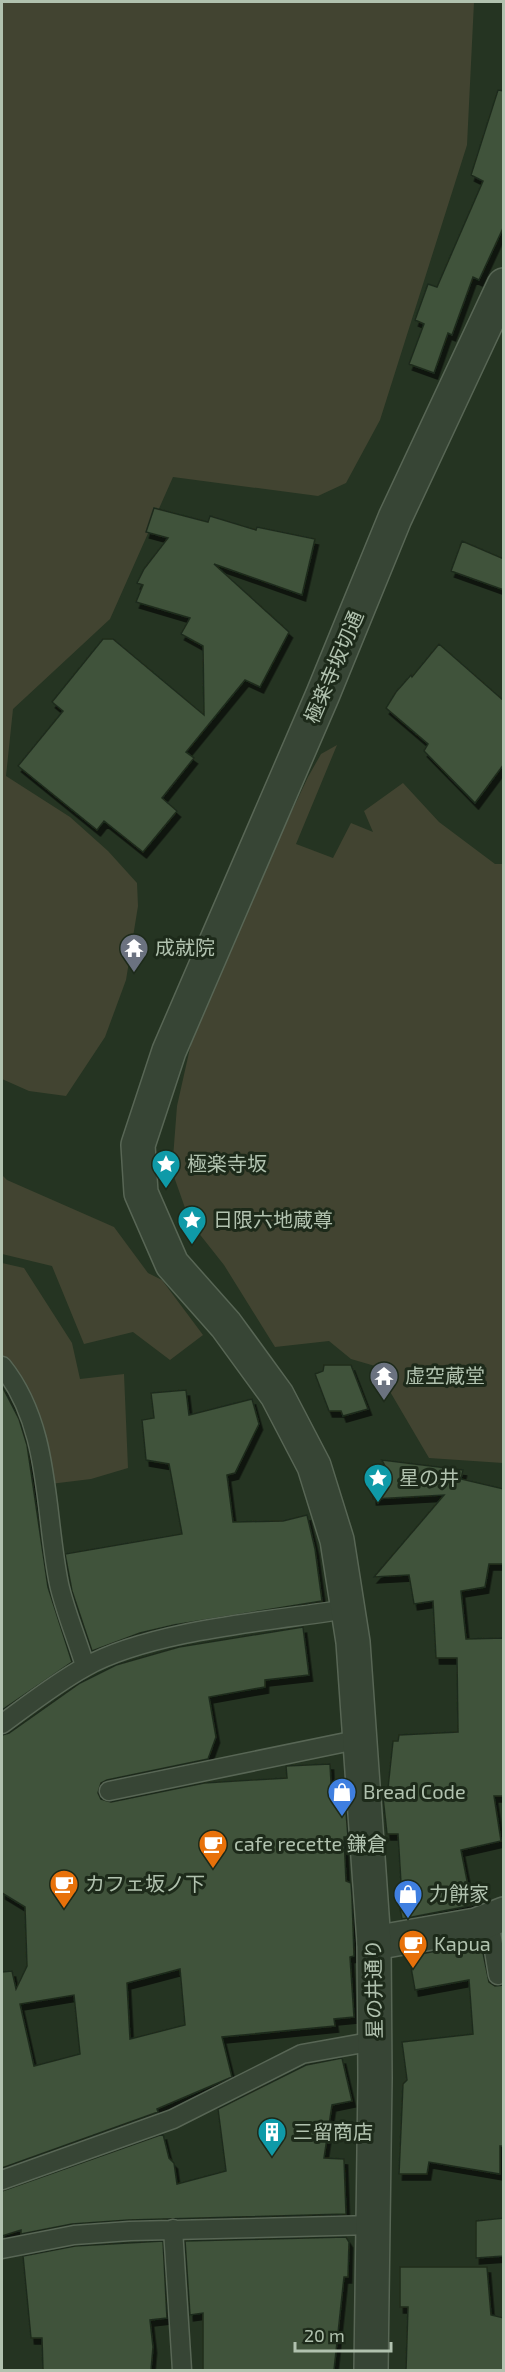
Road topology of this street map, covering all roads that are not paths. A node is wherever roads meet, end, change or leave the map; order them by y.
1 (504, 285) edge
2 (2, 1366) edge
3 (348, 1609) junction
4 (85, 1666) junction
5 (2, 1724) edge
6 (361, 1739) junction
7 (109, 1791) dead end
8 (496, 1917) edge
9 (374, 1943) junction
10 (498, 1975) dead end
11 (375, 2041) junction
12 (2, 2180) edge
13 (374, 2225) junction
14 (173, 2229) junction
15 (2, 2249) edge
16 (183, 2370) edge
17 (371, 2370) edge

1 - 3 street, 極楽寺坂切通
2 - 4 lane
3 - 4 lane
3 - 6 street, 星の井通り
4 - 5 lane
6 - 7 lane
6 - 9 street, 星の井通り
8 - 9 street
8 - 10 lane
9 - 11 street, 星の井通り
11 - 12 lane
11 - 13 street, 星の井通り
13 - 14 lane
13 - 17 street, 星の井通り
14 - 15 lane
14 - 16 lane

